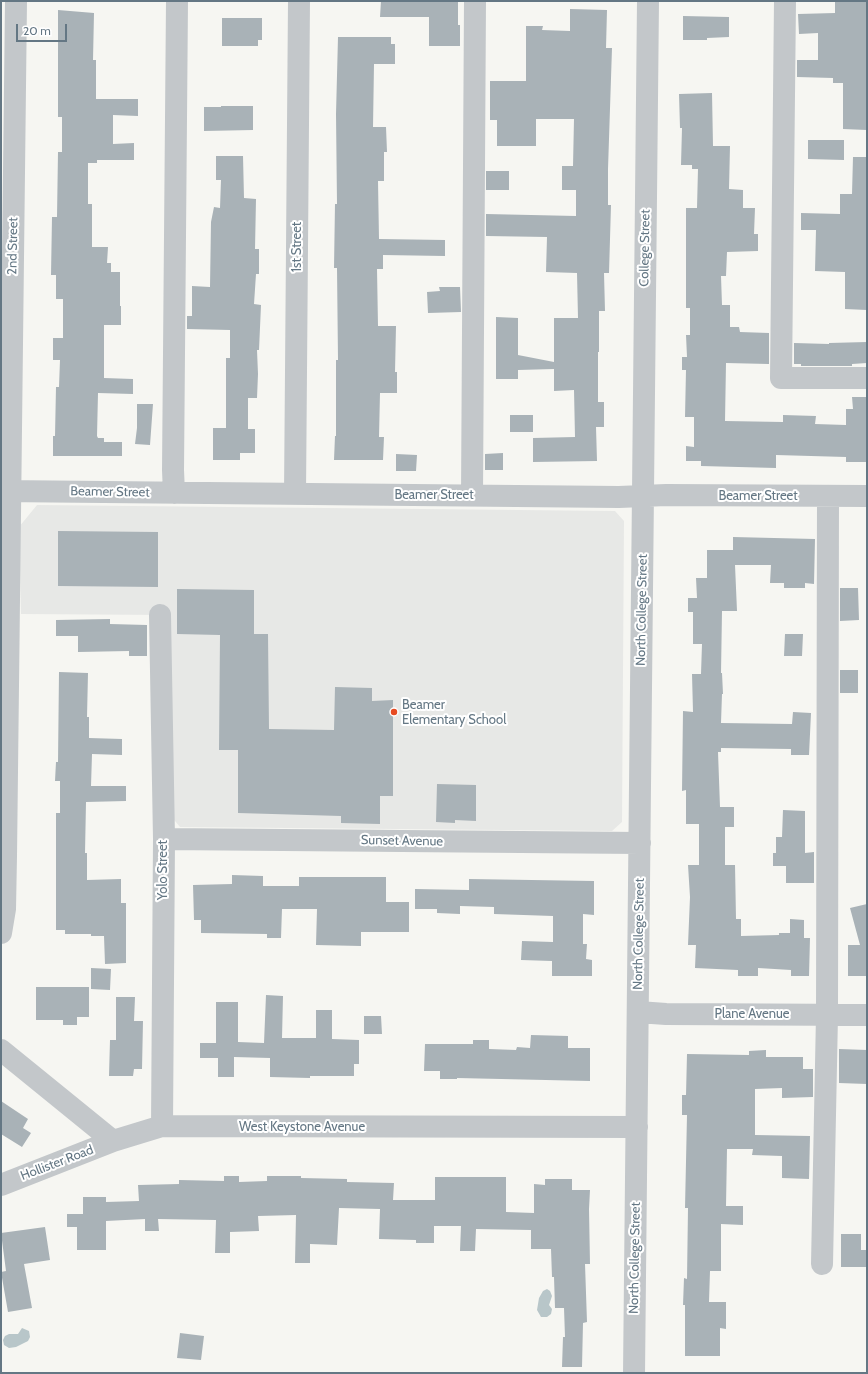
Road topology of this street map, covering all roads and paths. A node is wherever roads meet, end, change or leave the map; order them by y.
1 (177, 1) edge
2 (299, 1) edge
3 (475, 1) edge
4 (648, 1) edge
5 (785, 1) edge
6 (11, 7) edge
7 (867, 378) edge
8 (6, 491) edge
9 (174, 493) junction
10 (295, 494) junction
11 (472, 495) junction
12 (643, 496) junction
13 (828, 496) junction
14 (867, 496) edge
15 (160, 615) dead end
16 (164, 839) junction
17 (640, 843) junction
18 (1, 933) edge
19 (638, 1012) junction
20 (827, 1015) junction
21 (867, 1015) edge
22 (1, 1050) edge
23 (162, 1126) junction
24 (637, 1128) junction
25 (113, 1141) junction
26 (1, 1185) edge
27 (822, 1264) dead end
28 (634, 1373) edge

1 - 9 street
2 - 10 street, 1st Street
3 - 11 street
4 - 12 street, College Street
5 - 7 street
6 - 8 street, 2nd Street
8 - 9 street, Beamer Street
8 - 18 street, 2nd Street
9 - 10 street, Beamer Street
10 - 11 street, Beamer Street
11 - 12 street, Beamer Street
12 - 13 street, Beamer Street
12 - 17 street, North College Street
13 - 14 street, Beamer Street
13 - 20 street
15 - 16 street, Yolo Street
16 - 17 street, Sunset Avenue
16 - 23 street, Yolo Street
17 - 19 street, North College Street
19 - 20 street, Plane Avenue
19 - 24 street, North College Street
20 - 21 street, Plane Avenue
20 - 27 street
22 - 25 street
23 - 24 street, West Keystone Avenue
23 - 25 street, West Keystone Avenue
24 - 28 street, North College Street
25 - 26 street, Hollister Road

